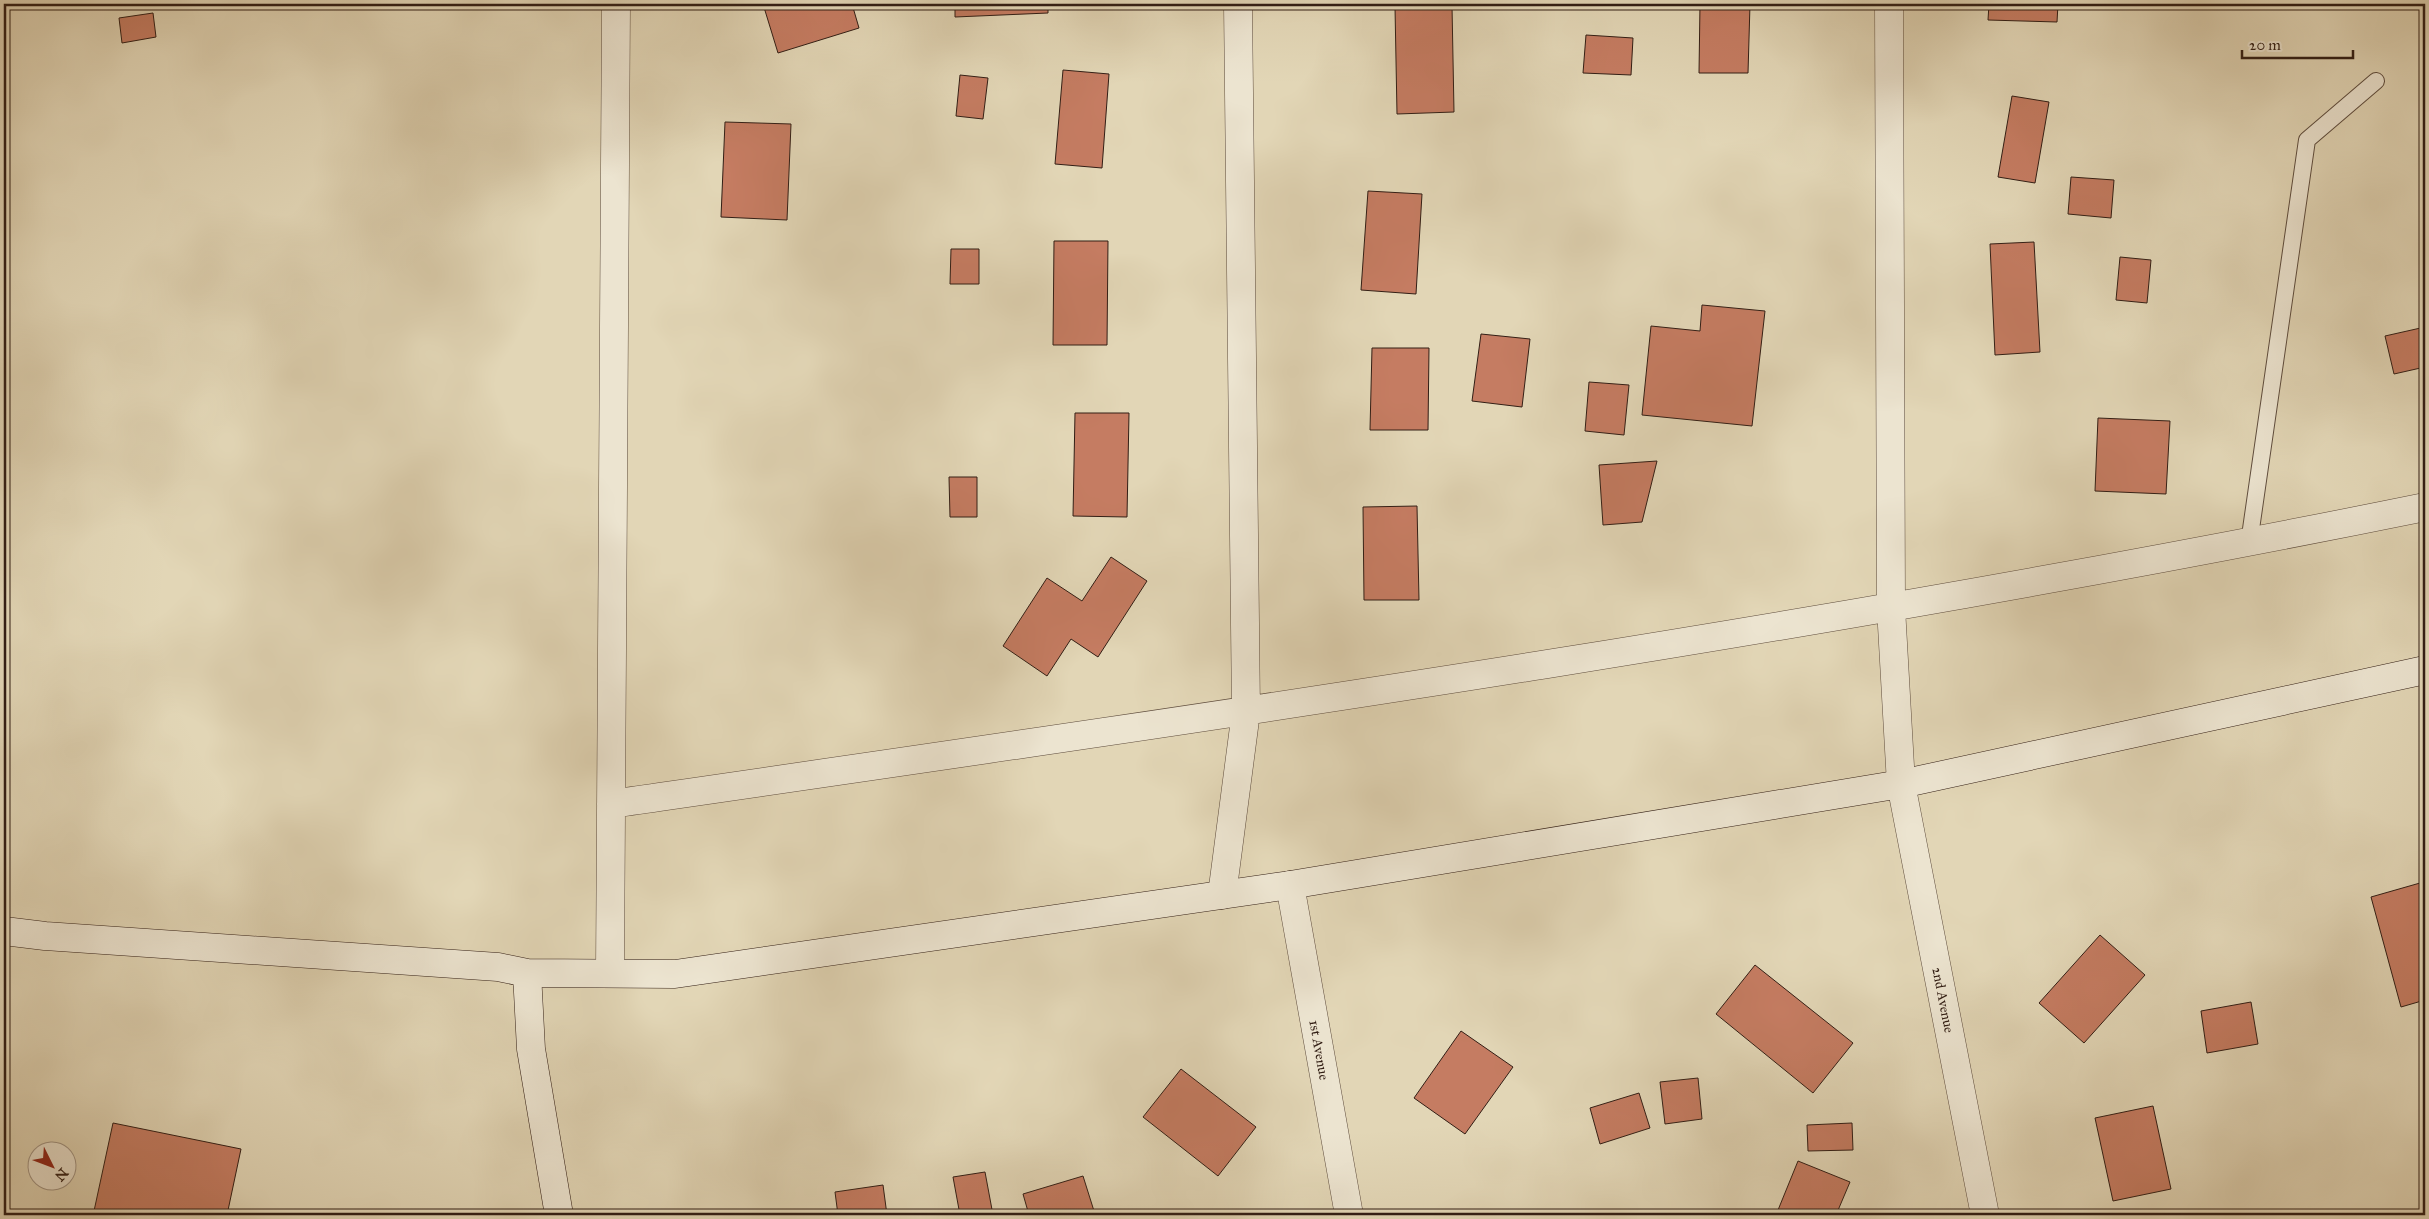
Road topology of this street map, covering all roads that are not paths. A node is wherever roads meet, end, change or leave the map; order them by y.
1 (616, 4) edge
2 (1238, 4) edge
3 (1889, 4) edge
4 (2376, 81) dead end
5 (2425, 507) edge
6 (2249, 542) junction
7 (1891, 608) junction
8 (2425, 670) edge
9 (1246, 712) junction
10 (1901, 784) junction
11 (611, 804) junction
12 (1290, 885) junction
13 (1222, 895) junction
14 (4, 931) edge
15 (527, 973) junction
16 (610, 973) junction
17 (559, 1215) edge
18 (1349, 1215) edge
19 (1984, 1215) edge

1 - 11 street
2 - 9 street
3 - 7 street, 2nd Avenue
4 - 6 lane
5 - 6 street
6 - 7 street
7 - 9 street
7 - 10 street, 2nd Avenue
8 - 10 street
9 - 11 street
9 - 13 street
10 - 12 street
10 - 19 street, 2nd Avenue
11 - 16 street
12 - 13 street
12 - 18 street, 1st Avenue
13 - 16 street
14 - 15 street
15 - 16 street
15 - 17 street

